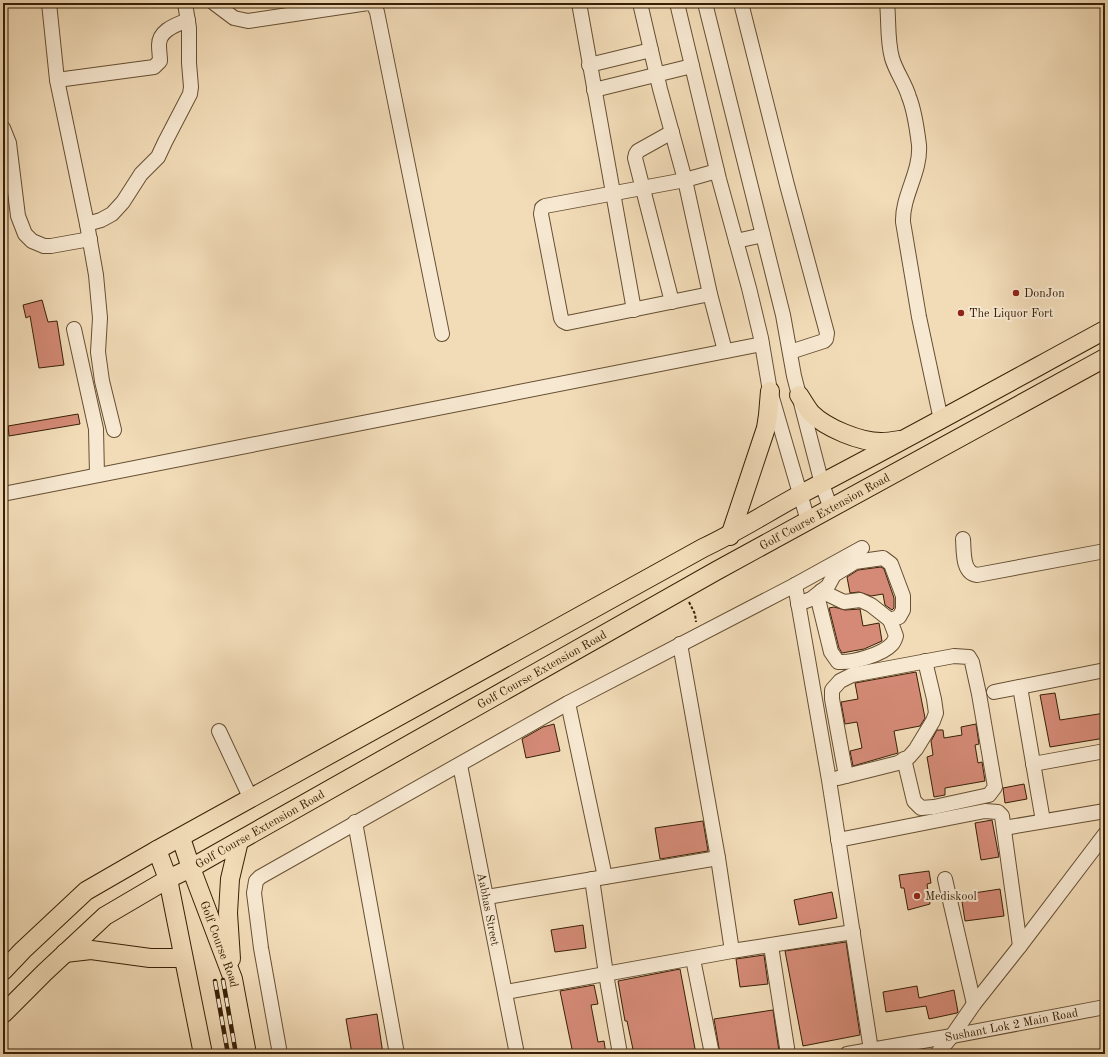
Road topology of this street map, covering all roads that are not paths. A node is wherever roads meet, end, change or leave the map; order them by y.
1 (48, 3) edge
2 (186, 3) edge
3 (214, 3) edge
4 (579, 3) edge
5 (640, 3) edge
6 (677, 3) edge
7 (705, 3) edge
8 (741, 3) edge
9 (887, 3) edge
10 (188, 20) junction
11 (651, 50) junction
12 (590, 65) junction
13 (692, 66) junction
14 (657, 75) junction
15 (57, 80) junction
16 (594, 90) junction
17 (3, 128) edge
18 (672, 132) junction
19 (717, 171) junction
20 (684, 180) junction
21 (643, 188) junction
22 (612, 193) junction
23 (87, 224) junction
24 (763, 235) junction
25 (90, 239) junction
26 (736, 241) junction
27 (710, 294) junction
28 (672, 302) junction
29 (634, 310) junction
30 (74, 329) dead end
31 (1105, 330) edge
32 (442, 334) dead end
33 (762, 344) junction
34 (725, 351) junction
35 (790, 352) junction
36 (1105, 358) edge
37 (770, 391) junction
38 (799, 395) junction
39 (941, 420) junction
40 (114, 430) dead end
41 (904, 440) junction
42 (97, 475) junction
43 (822, 484) junction
44 (3, 494) edge
45 (800, 495) junction
46 (831, 509) junction
47 (808, 521) junction
48 (730, 536) junction
49 (963, 539) dead end
50 (862, 548) dead end
51 (1105, 551) edge
52 (795, 585) junction
53 (819, 593) junction
54 (798, 604) junction
55 (890, 620) junction
56 (680, 644) junction
57 (925, 661) junction
58 (1105, 670) edge
59 (1020, 687) junction
60 (994, 692) dead end
61 (568, 703) junction
62 (219, 731) dead end
63 (1105, 751) edge
64 (904, 759) junction
65 (1033, 764) junction
66 (460, 765) junction
67 (846, 776) junction
68 (829, 780) junction
69 (251, 799) junction
70 (1105, 811) edge
71 (1043, 821) junction
72 (355, 822) junction
73 (1004, 828) junction
74 (1105, 834) edge
75 (181, 838) junction
76 (838, 840) junction
77 (239, 841) junction
78 (157, 850) junction
79 (718, 858) junction
80 (191, 868) junction
81 (598, 878) junction
82 (168, 879) junction
83 (945, 879) dead end
84 (487, 897) junction
85 (853, 932) junction
86 (771, 946) junction
87 (1020, 946) junction
88 (732, 951) junction
89 (65, 953) junction
90 (183, 958) junction
91 (693, 959) junction
92 (3, 971) edge
93 (606, 974) junction
94 (233, 979) junction
95 (506, 992) junction
96 (974, 1004) junction
97 (1105, 1007) edge
98 (3, 1014) edge
99 (952, 1036) junction
100 (877, 1052) edge
101 (203, 1054) edge
102 (247, 1054) edge
103 (280, 1054) edge
104 (397, 1054) edge
105 (517, 1054) edge
106 (620, 1054) edge
107 (712, 1054) edge
108 (788, 1054) edge
109 (847, 1054) edge
110 (937, 1054) edge

1 - 15 street
2 - 10 street
3 - 32 street
4 - 12 street
5 - 11 street
6 - 13 street
7 - 24 street
8 - 35 street
9 - 39 street
10 - 15 street
10 - 23 street
11 - 12 street
11 - 14 street
12 - 16 street
13 - 14 street
13 - 19 street
14 - 16 street
14 - 18 street
15 - 23 street
16 - 22 street
17 - 25 street
18 - 20 street
18 - 21 street
19 - 20 street
19 - 26 street
20 - 21 street
20 - 27 street
21 - 22 street
21 - 28 street
22 - 29 street
22 - 29 street
23 - 25 street
24 - 26 street
24 - 35 street
25 - 40 street
26 - 33 street
27 - 28 street
27 - 34 street
28 - 29 street
30 - 42 street
31 - 39 main road, Golf Course Extension Road
33 - 34 street
33 - 37 street
34 - 42 street
35 - 38 street
36 - 46 main road, Golf Course Extension Road
37 - 45 street
37 - 48 main road
38 - 41 main road
38 - 43 street
39 - 41 main road, Golf Course Extension Road
41 - 43 main road, Golf Course Extension Road
42 - 44 street
43 - 45 main road, Golf Course Extension Road
43 - 46 street
45 - 47 street
45 - 48 main road, Golf Course Extension Road
46 - 47 main road, Golf Course Extension Road
47 - 77 main road, Golf Course Extension Road
48 - 69 main road, Golf Course Extension Road
49 - 51 street
50 - 52 street
52 - 54 street
52 - 56 street
53 - 54 street
53 - 55 street
53 - 55 street
53 - 55 street
54 - 68 street
56 - 61 street
56 - 79 street
57 - 64 street
57 - 64 street
57 - 67 street
58 - 59 street
59 - 60 street
59 - 65 street
61 - 66 street
61 - 81 street
62 - 69 street
63 - 65 street
64 - 67 street
65 - 71 street
66 - 72 street
66 - 84 street, Aabhas Street
67 - 68 street
68 - 76 street
69 - 75 main road, Golf Course Extension Road
70 - 71 street
71 - 73 street
72 - 103 street
72 - 104 street
73 - 76 street
73 - 87 street
74 - 87 street
75 - 78 main road, Golf Course Extension Road
75 - 80 main road, Golf Course Road
76 - 85 street
77 - 80 main road, Golf Course Extension Road
77 - 94 main road
78 - 82 main road
78 - 92 main road, Golf Course Extension Road
79 - 81 street
79 - 88 street
80 - 82 main road, Golf Course Extension Road
80 - 94 main road, Golf Course Road
81 - 84 street
81 - 93 street
82 - 89 main road, Golf Course Extension Road
82 - 90 main road
83 - 96 street
84 - 95 street, Aabhas Street
85 - 86 street
85 - 100 street
86 - 88 street
86 - 108 street
87 - 96 street
88 - 91 street
89 - 90 main road
89 - 98 main road, Golf Course Extension Road
90 - 101 main road
91 - 93 street
91 - 107 street
93 - 95 street
93 - 106 street
94 - 102 main road, Golf Course Road
95 - 105 street, Aabhas Street
96 - 99 street
97 - 99 street, Sushant Lok 2 Main Road
99 - 100 street, Sushant Lok 2 Main Road
99 - 110 street
100 - 109 street, Sushant Lok 2 Main Road

